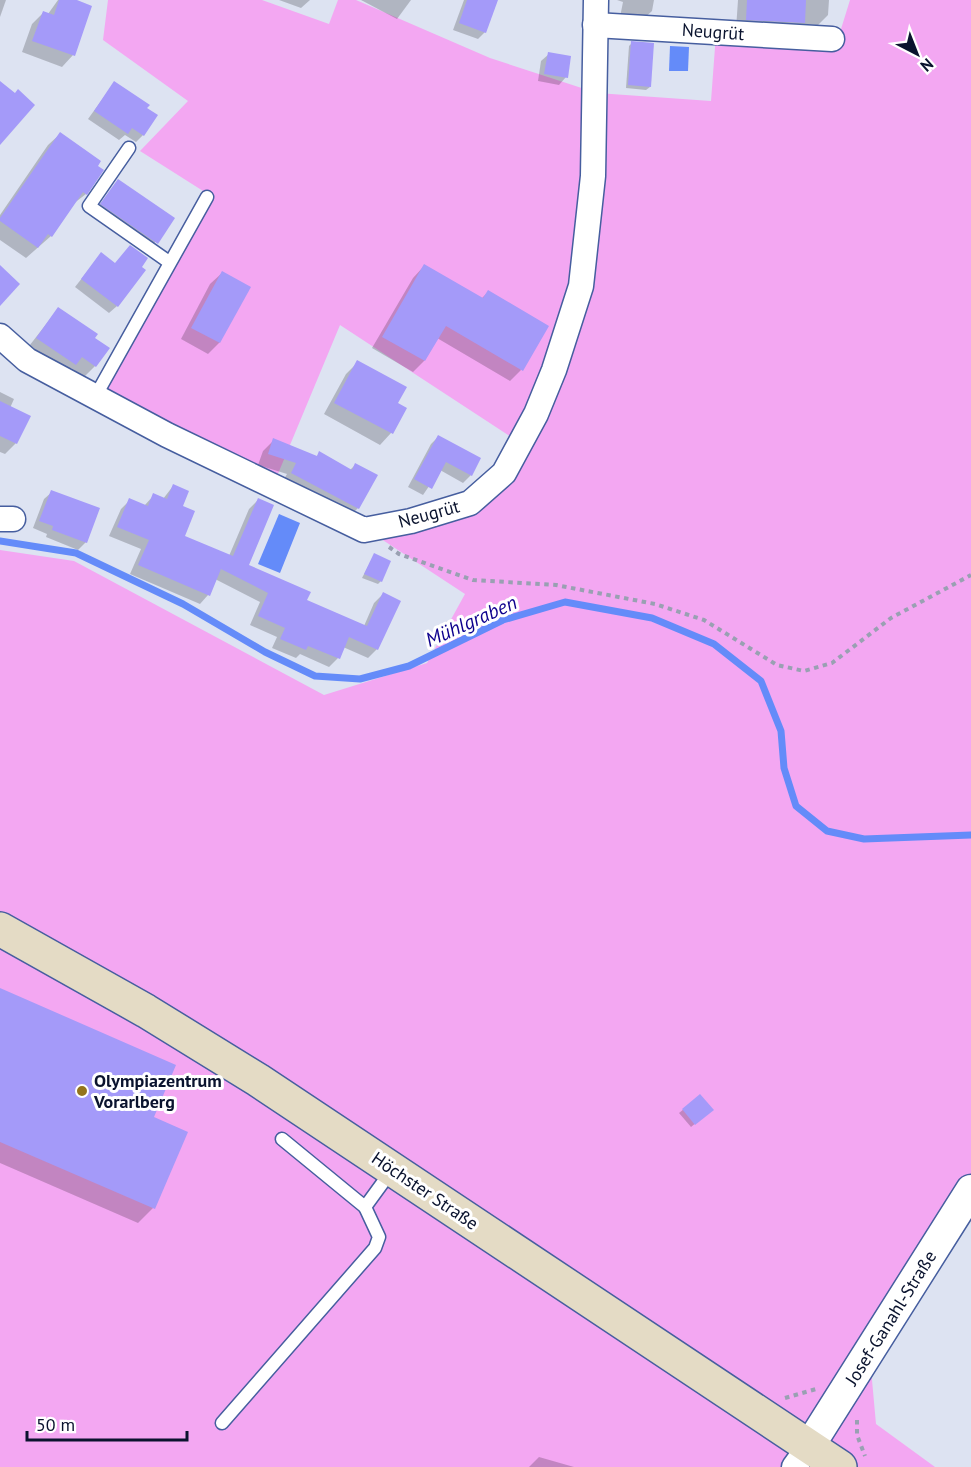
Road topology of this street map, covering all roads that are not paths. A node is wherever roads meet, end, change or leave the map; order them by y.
1 (596, 0) edge
2 (595, 25) junction
3 (832, 39) dead end
4 (129, 148) dead end
5 (207, 197) dead end
6 (169, 262) junction
7 (0, 336) edge
8 (95, 397) junction
9 (0, 929) edge
10 (282, 1139) dead end
11 (393, 1170) junction
12 (971, 1190) edge
13 (365, 1207) junction
14 (222, 1423) dead end
15 (802, 1456) edge
16 (840, 1467) edge

1 - 2 street, Neugrüt
2 - 3 street, Neugrüt
2 - 8 street, Neugrüt
4 - 6 lane
5 - 6 lane
6 - 8 lane
7 - 8 street
9 - 11 main road, Höchster Straße
10 - 13 lane
11 - 13 lane
11 - 15 main road, Höchster Straße
12 - 15 street, Josef-Ganahl-Straße
13 - 14 lane
15 - 16 main road, Höchster Straße

